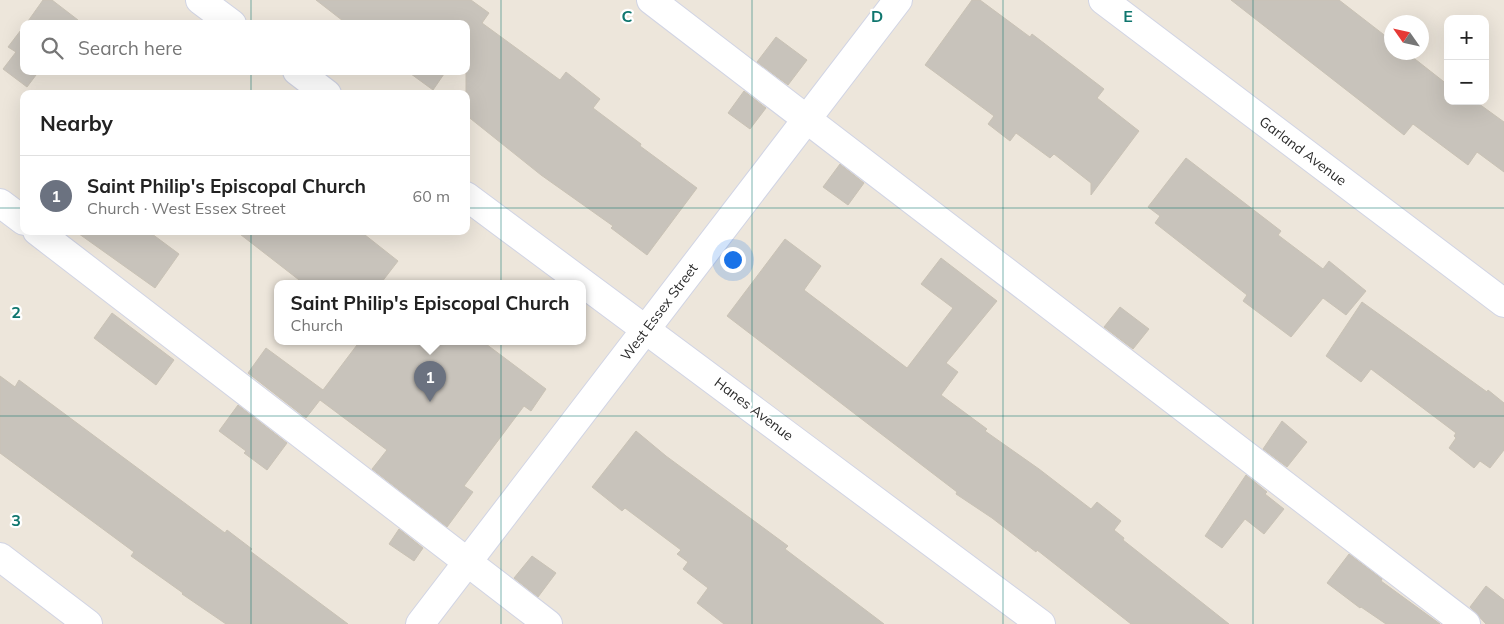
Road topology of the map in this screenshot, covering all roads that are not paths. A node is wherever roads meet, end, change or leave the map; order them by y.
1 (200, 0) edge
2 (652, 0) edge
3 (898, 0) edge
4 (1102, 0) edge
5 (227, 20) edge
6 (301, 75) edge
7 (322, 90) edge
8 (807, 120) junction
9 (470, 199) edge
10 (0, 203) edge
11 (20, 218) edge
12 (42, 235) edge
13 (580, 280) edge
14 (586, 285) edge
15 (1504, 303) edge
16 (646, 329) junction
17 (0, 557) edge
18 (468, 562) junction
19 (88, 624) edge
20 (420, 624) edge
21 (548, 624) edge
22 (1041, 624) edge
23 (1466, 624) edge

1 - 5 street
2 - 8 street
3 - 8 street, West Essex Street
4 - 15 street, Garland Avenue
6 - 7 street
8 - 16 street, West Essex Street
8 - 23 street
9 - 13 street, Hanes Avenue
10 - 11 street
12 - 18 street
14 - 16 street, Hanes Avenue
16 - 18 street, West Essex Street
16 - 22 street, Hanes Avenue
17 - 19 street
18 - 20 street, West Essex Street
18 - 21 street

